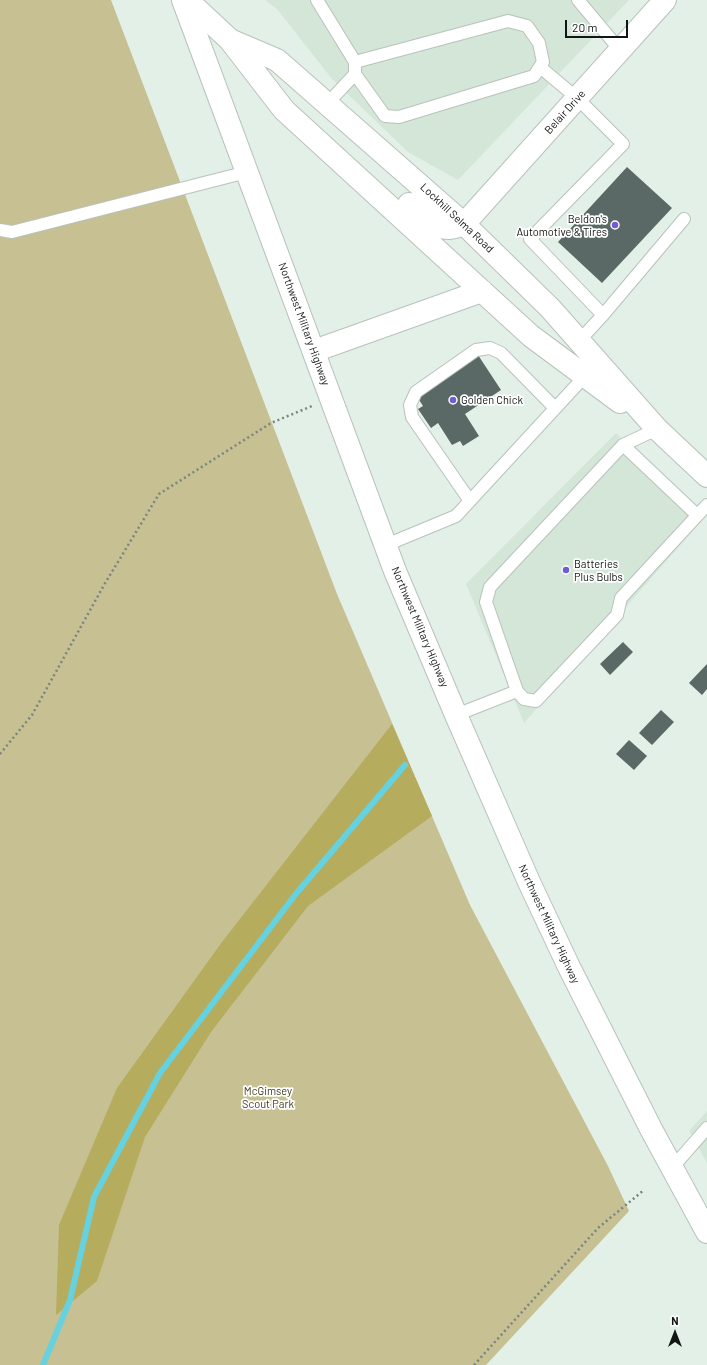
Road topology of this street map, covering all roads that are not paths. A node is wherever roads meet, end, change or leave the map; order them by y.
1 (183, 0) edge
2 (187, 0) edge
3 (317, 0) edge
4 (578, 0) edge
5 (665, 0) edge
6 (230, 40) junction
7 (620, 50) junction
8 (540, 67) junction
9 (355, 68) junction
10 (577, 98) junction
11 (327, 104) junction
12 (247, 172) junction
13 (366, 185) junction
14 (684, 219) dead end
15 (464, 224) junction
16 (0, 230) edge
17 (482, 291) junction
18 (603, 315) junction
19 (579, 341) junction
20 (314, 351) junction
21 (585, 376) junction
22 (555, 408) junction
23 (657, 429) junction
24 (623, 445) junction
25 (707, 476) edge
26 (470, 501) junction
27 (707, 505) edge
28 (697, 515) junction
29 (386, 545) junction
30 (517, 691) junction
31 (456, 715) junction
32 (707, 1128) edge
33 (672, 1168) junction
34 (707, 1232) edge

1 - 12 main road, Northwest Military Highway
2 - 6 main road, Lockhill Selma Road
3 - 9 lane
4 - 7 lane
5 - 7 main road, Belair Drive
6 - 11 main road, Lockhill Selma Road
6 - 13 main road, Lockhill Selma Road
7 - 10 main road, Belair Drive
8 - 9 lane
8 - 9 lane
8 - 10 lane
9 - 11 lane
10 - 15 main road, Belair Drive
10 - 18 lane
11 - 15 main road, Lockhill Selma Road
12 - 16 lane
12 - 20 main road, Northwest Military Highway
13 - 15 main road
13 - 17 main road, Lockhill Selma Road
14 - 18 lane
15 - 19 main road, Lockhill Selma Road
17 - 20 main road
17 - 21 main road, Lockhill Selma Road
18 - 19 lane
19 - 23 main road, Lockhill Selma Road
20 - 29 main road, Northwest Military Highway
21 - 22 lane
21 - 23 main road, Lockhill Selma Road
22 - 26 lane
22 - 26 lane
23 - 24 lane
23 - 25 main road, Lockhill Selma Road
24 - 28 lane
24 - 30 lane
26 - 29 lane
27 - 28 lane
28 - 30 lane
29 - 31 main road, Northwest Military Highway
30 - 31 lane
31 - 33 main road, Northwest Military Highway
32 - 33 lane
33 - 34 main road, Northwest Military Highway

